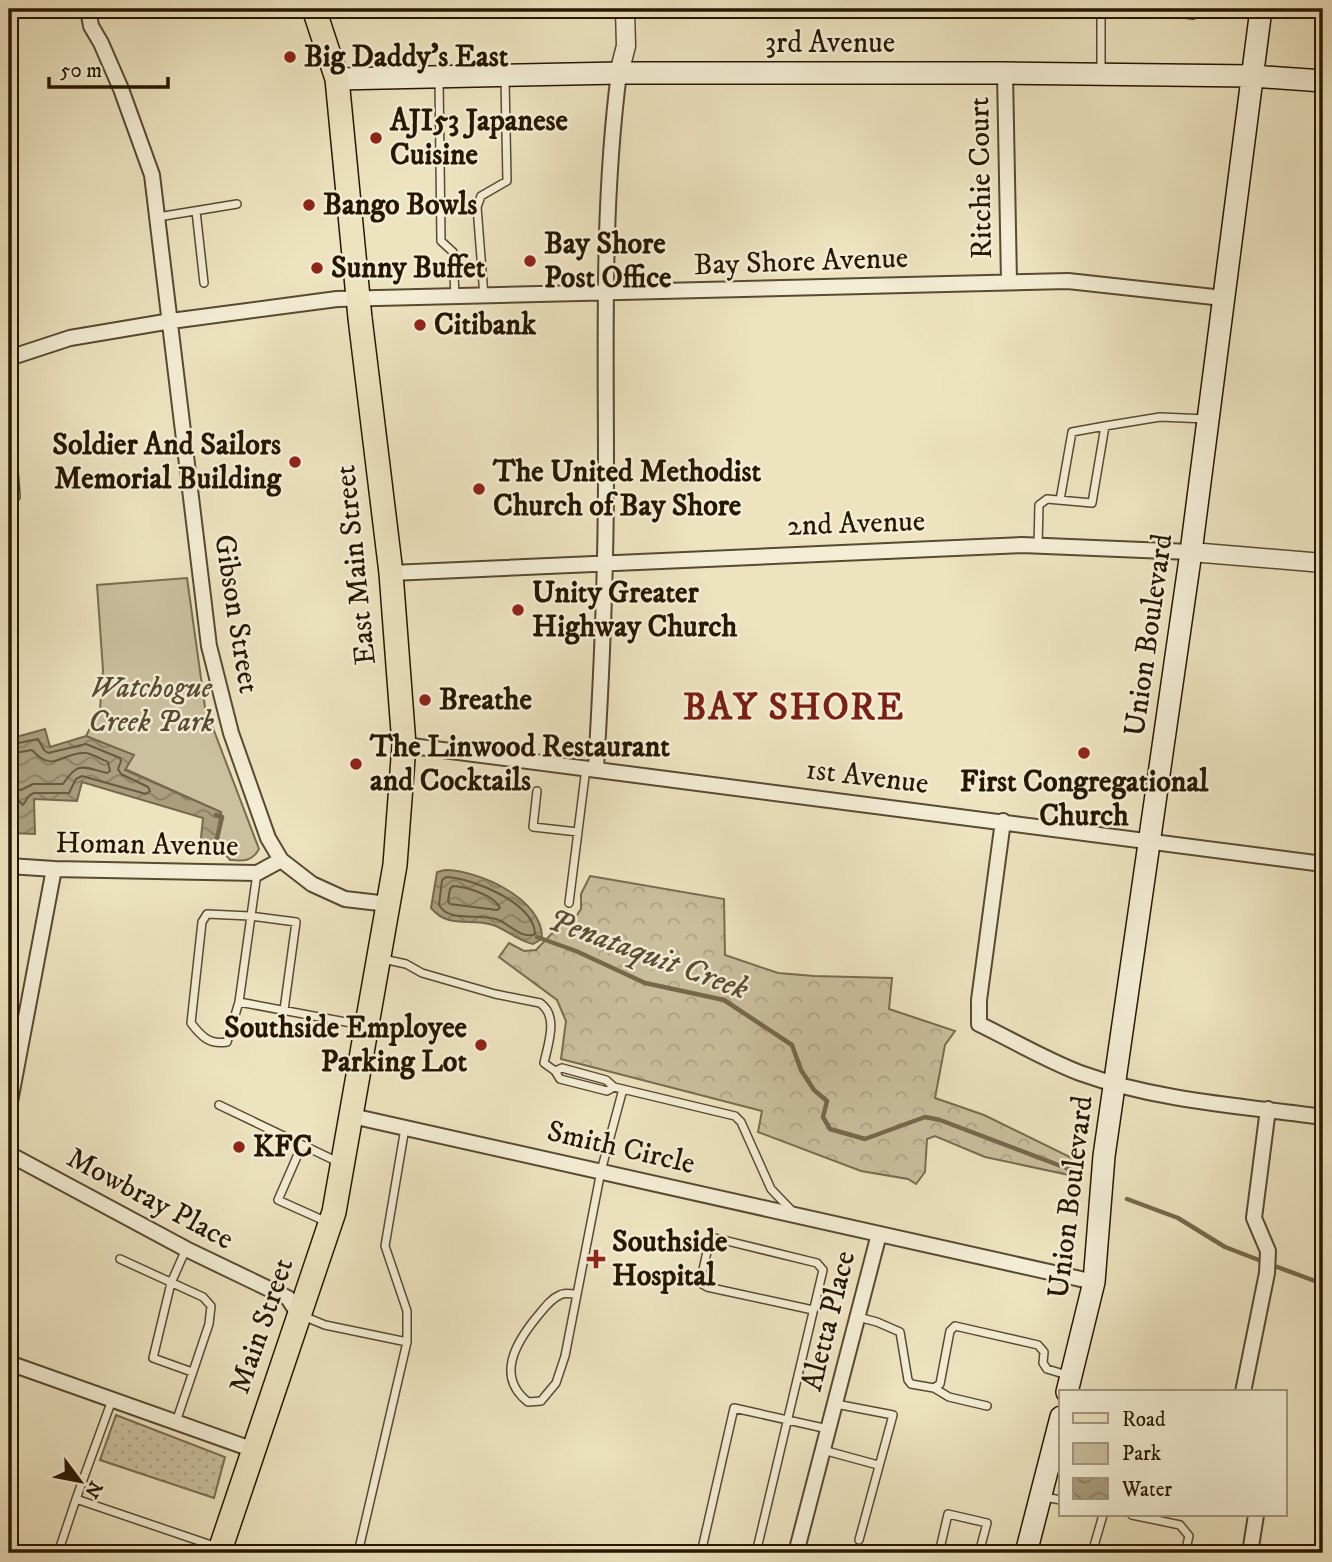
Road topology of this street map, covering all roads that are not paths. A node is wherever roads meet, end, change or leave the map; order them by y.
1 (88, 9) edge
2 (314, 9) edge
3 (625, 9) edge
4 (1101, 9) edge
5 (1147, 9) edge
6 (1194, 9) edge
7 (1261, 9) edge
8 (619, 73) junction
9 (1005, 73) junction
10 (505, 75) junction
11 (1101, 75) junction
12 (439, 76) junction
13 (1252, 76) junction
14 (337, 79) junction
15 (1323, 81) edge
16 (237, 204) dead end
17 (196, 211) junction
18 (158, 217) junction
19 (1009, 282) junction
20 (204, 283) dead end
21 (605, 294) junction
22 (455, 297) junction
23 (484, 297) junction
24 (358, 298) junction
25 (1223, 298) junction
26 (171, 321) junction
27 (9, 358) edge
28 (9, 409) edge
29 (1208, 419) junction
30 (1105, 426) junction
31 (16, 497) dead end
32 (1059, 500) junction
33 (1038, 546) junction
34 (1191, 552) junction
35 (606, 562) junction
36 (1323, 563) edge
37 (391, 573) junction
38 (404, 745) junction
39 (591, 768) junction
40 (537, 791) dead end
41 (1003, 821) junction
42 (578, 832) junction
43 (1151, 841) junction
44 (281, 860) junction
45 (1323, 864) edge
46 (9, 866) edge
47 (54, 869) junction
48 (257, 873) junction
49 (569, 903) dead end
50 (388, 904) junction
51 (250, 916) junction
52 (379, 958) junction
53 (239, 1002) junction
54 (284, 1010) junction
55 (367, 1025) junction
56 (1116, 1084) junction
57 (623, 1089) junction
58 (219, 1105) dead end
59 (9, 1107) edge
60 (1268, 1109) junction
61 (352, 1116) junction
62 (1323, 1117) edge
63 (405, 1127) junction
64 (302, 1145) junction
65 (9, 1154) edge
66 (343, 1164) junction
67 (601, 1171) junction
68 (795, 1214) junction
69 (330, 1223) junction
70 (879, 1234) junction
71 (186, 1250) junction
72 (120, 1259) dead end
73 (1094, 1282) junction
74 (171, 1283) junction
75 (576, 1294) junction
76 (813, 1310) junction
77 (299, 1315) junction
78 (858, 1317) junction
79 (407, 1342) junction
80 (9, 1363) edge
81 (192, 1372) junction
82 (1069, 1384) edge
83 (934, 1388) junction
84 (1243, 1390) edge
85 (112, 1399) junction
86 (836, 1404) junction
87 (987, 1406) dead end
88 (788, 1420) junction
89 (176, 1422) junction
90 (828, 1429) junction
91 (1059, 1432) edge
92 (254, 1450) junction
93 (822, 1450) junction
94 (878, 1465) junction
95 (1050, 1498) edge
96 (76, 1499) junction
97 (1103, 1516) edge
98 (1137, 1516) edge
99 (1256, 1516) edge
100 (859, 1540) dead end
101 (220, 1551) edge
102 (58, 1553) edge
103 (358, 1553) edge
104 (701, 1553) edge
105 (756, 1553) edge
106 (796, 1553) edge
107 (939, 1553) edge
108 (979, 1553) edge
109 (1026, 1553) edge
110 (1092, 1553) edge
111 (1185, 1553) edge
112 (1250, 1553) edge

1 - 18 street, Gibson Street
2 - 14 main road, East Main Street
3 - 8 street
4 - 11 lane
5 - 6 lane
7 - 13 main road, Union Boulevard
8 - 9 main road, 3rd Avenue
8 - 10 main road, 3rd Avenue
8 - 21 street
9 - 11 main road, 3rd Avenue
9 - 19 street, Ritchie Court
10 - 12 main road, 3rd Avenue
10 - 23 lane
11 - 13 main road, 3rd Avenue
12 - 14 main road, 3rd Avenue
12 - 22 lane
13 - 15 main road, 3rd Avenue
13 - 25 main road, Union Boulevard
14 - 24 main road, East Main Street
16 - 17 lane
17 - 18 lane
17 - 20 lane
18 - 26 street, Gibson Street
19 - 21 street, Bay Shore Avenue
19 - 25 street, Bay Shore Avenue
21 - 23 street, Bay Shore Avenue
21 - 35 street
22 - 23 street, Bay Shore Avenue
22 - 24 street, Bay Shore Avenue
24 - 26 street, Bay Shore Avenue
24 - 37 main road, East Main Street
25 - 29 main road, Union Boulevard
26 - 27 street, Bay Shore Avenue
26 - 44 street, Gibson Street
28 - 31 lane
29 - 30 lane
29 - 34 main road, Union Boulevard
30 - 32 lane
30 - 32 lane
32 - 33 lane
33 - 34 street, 2nd Avenue
33 - 35 street, 2nd Avenue
34 - 36 street, 2nd Avenue
34 - 43 main road, Union Boulevard
35 - 37 street, 2nd Avenue
35 - 39 street
37 - 38 main road, East Main Street
38 - 39 street, 1st Avenue
38 - 50 main road, East Main Street
39 - 41 street, 1st Avenue
39 - 42 lane
40 - 42 lane
41 - 43 street, 1st Avenue
41 - 56 street
42 - 49 lane
43 - 45 street, 1st Avenue
43 - 56 main road, Union Boulevard
44 - 48 street, Homan Avenue
44 - 50 street, Gibson Street
46 - 47 street, Homan Avenue
47 - 48 street, Homan Avenue
47 - 59 street
48 - 51 lane
50 - 52 main road, East Main Street
51 - 53 lane
51 - 53 lane
51 - 54 lane
52 - 55 main road, East Main Street
52 - 57 lane
53 - 54 lane
54 - 55 lane
55 - 61 main road, East Main Street
56 - 60 street
56 - 73 main road, Union Boulevard
57 - 67 lane
57 - 68 lane
58 - 64 lane
60 - 62 street
60 - 84 street
61 - 63 street, Smith Circle
61 - 66 main road, Main Street
63 - 67 street, Smith Circle
63 - 79 lane
64 - 66 lane
64 - 69 lane
65 - 71 street, Mowbray Place
66 - 69 main road, Main Street
67 - 68 street, Smith Circle
67 - 75 lane
68 - 70 street, Smith Circle
69 - 77 main road, Main Street
70 - 73 street, Aletta Place
70 - 78 street, Aletta Place
71 - 74 lane
71 - 77 street, Mowbray Place
72 - 74 lane
73 - 82 main road, Union Boulevard
74 - 81 lane
74 - 81 lane
75 - 75 lane
76 - 76 lane
76 - 88 lane
77 - 79 lane
77 - 92 main road, Main Street
78 - 83 lane
78 - 86 street, Aletta Place
79 - 103 lane
80 - 85 street
81 - 89 lane
82 - 83 lane
83 - 87 lane
85 - 89 street
85 - 96 lane
86 - 90 street, Aletta Place
86 - 94 lane
88 - 90 lane
88 - 104 lane
88 - 105 lane
89 - 92 street
90 - 93 street, Aletta Place
91 - 95 main road
92 - 101 main road, Main Street
93 - 94 lane
93 - 106 street, Aletta Place
94 - 100 lane
95 - 109 main road
96 - 101 lane
96 - 102 lane
97 - 110 lane
98 - 111 lane
99 - 112 street
107 - 108 lane

